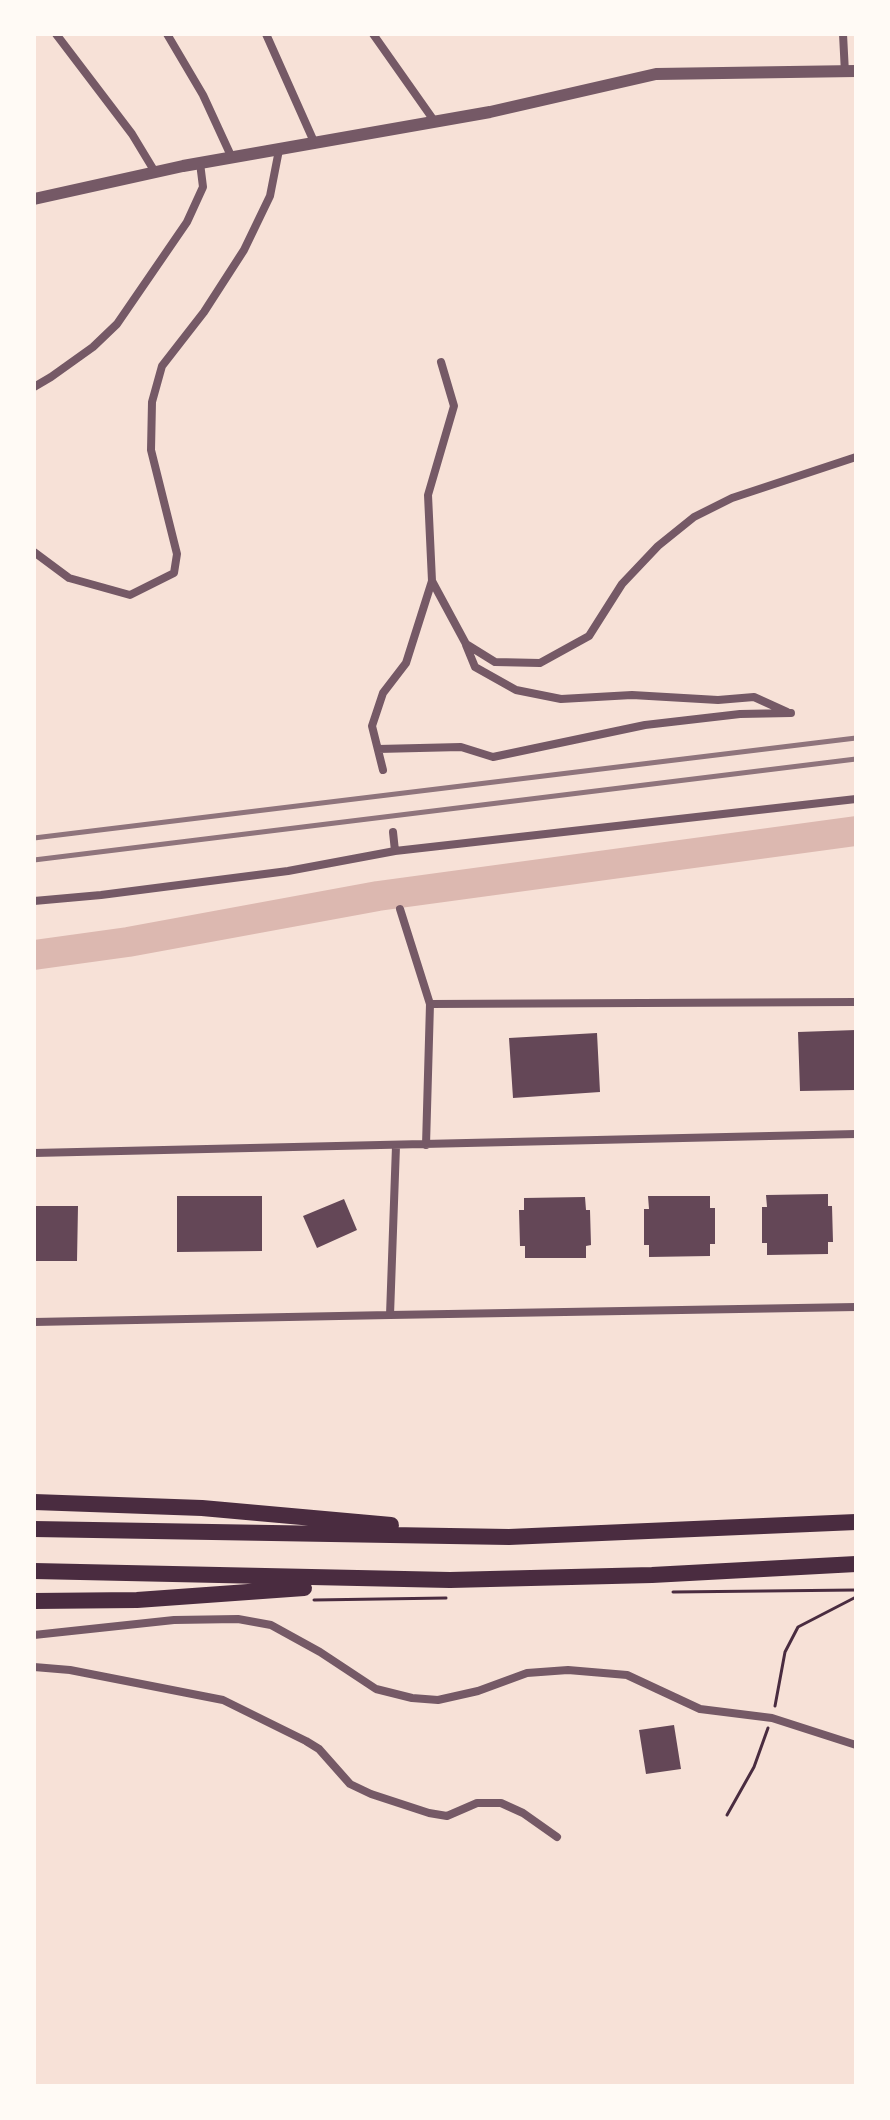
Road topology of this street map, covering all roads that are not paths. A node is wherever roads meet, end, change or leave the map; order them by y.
1 (56, 34) edge
2 (167, 34) edge
3 (266, 34) edge
4 (373, 34) edge
5 (843, 34) edge
6 (851, 72) edge
7 (435, 122) junction
8 (315, 144) junction
9 (279, 150) junction
10 (232, 158) junction
11 (200, 163) junction
12 (155, 172) junction
13 (34, 199) edge
14 (441, 362) dead end
15 (34, 387) edge
16 (856, 457) edge
17 (34, 552) edge
18 (432, 581) junction
19 (466, 644) junction
20 (378, 749) junction
21 (383, 770) dead end
22 (856, 799) edge
23 (393, 832) dead end
24 (395, 851) junction
25 (34, 901) edge
26 (400, 909) dead end
27 (856, 1002) edge
28 (430, 1004) junction
29 (856, 1134) edge
30 (426, 1145) junction
31 (396, 1146) junction
32 (34, 1153) edge
33 (856, 1307) edge
34 (390, 1315) junction
35 (34, 1322) edge
36 (34, 1502) edge
37 (856, 1522) edge
38 (34, 1529) edge
39 (509, 1537) junction
40 (856, 1564) edge
41 (34, 1571) edge
42 (450, 1580) junction
43 (34, 1601) edge
44 (34, 1635) edge
45 (34, 1667) edge
46 (856, 1745) edge
47 (557, 1837) dead end

1 - 12 street
2 - 10 street
3 - 8 street
4 - 7 street
5 - 6 street
6 - 7 street
7 - 8 street
8 - 9 street
9 - 10 street
9 - 17 street
10 - 11 street
11 - 12 street
11 - 15 street
12 - 13 street
14 - 18 street
16 - 19 street
18 - 19 street
18 - 20 street
19 - 20 street
20 - 21 street
22 - 24 street
23 - 24 street
24 - 25 street
26 - 28 street
27 - 28 street
28 - 30 street
29 - 30 street
30 - 31 street
31 - 32 street
31 - 34 street
33 - 34 street
34 - 35 street
36 - 39 highway
37 - 39 highway
38 - 39 highway
40 - 42 highway
41 - 42 highway
42 - 43 highway
44 - 46 street
45 - 47 street

